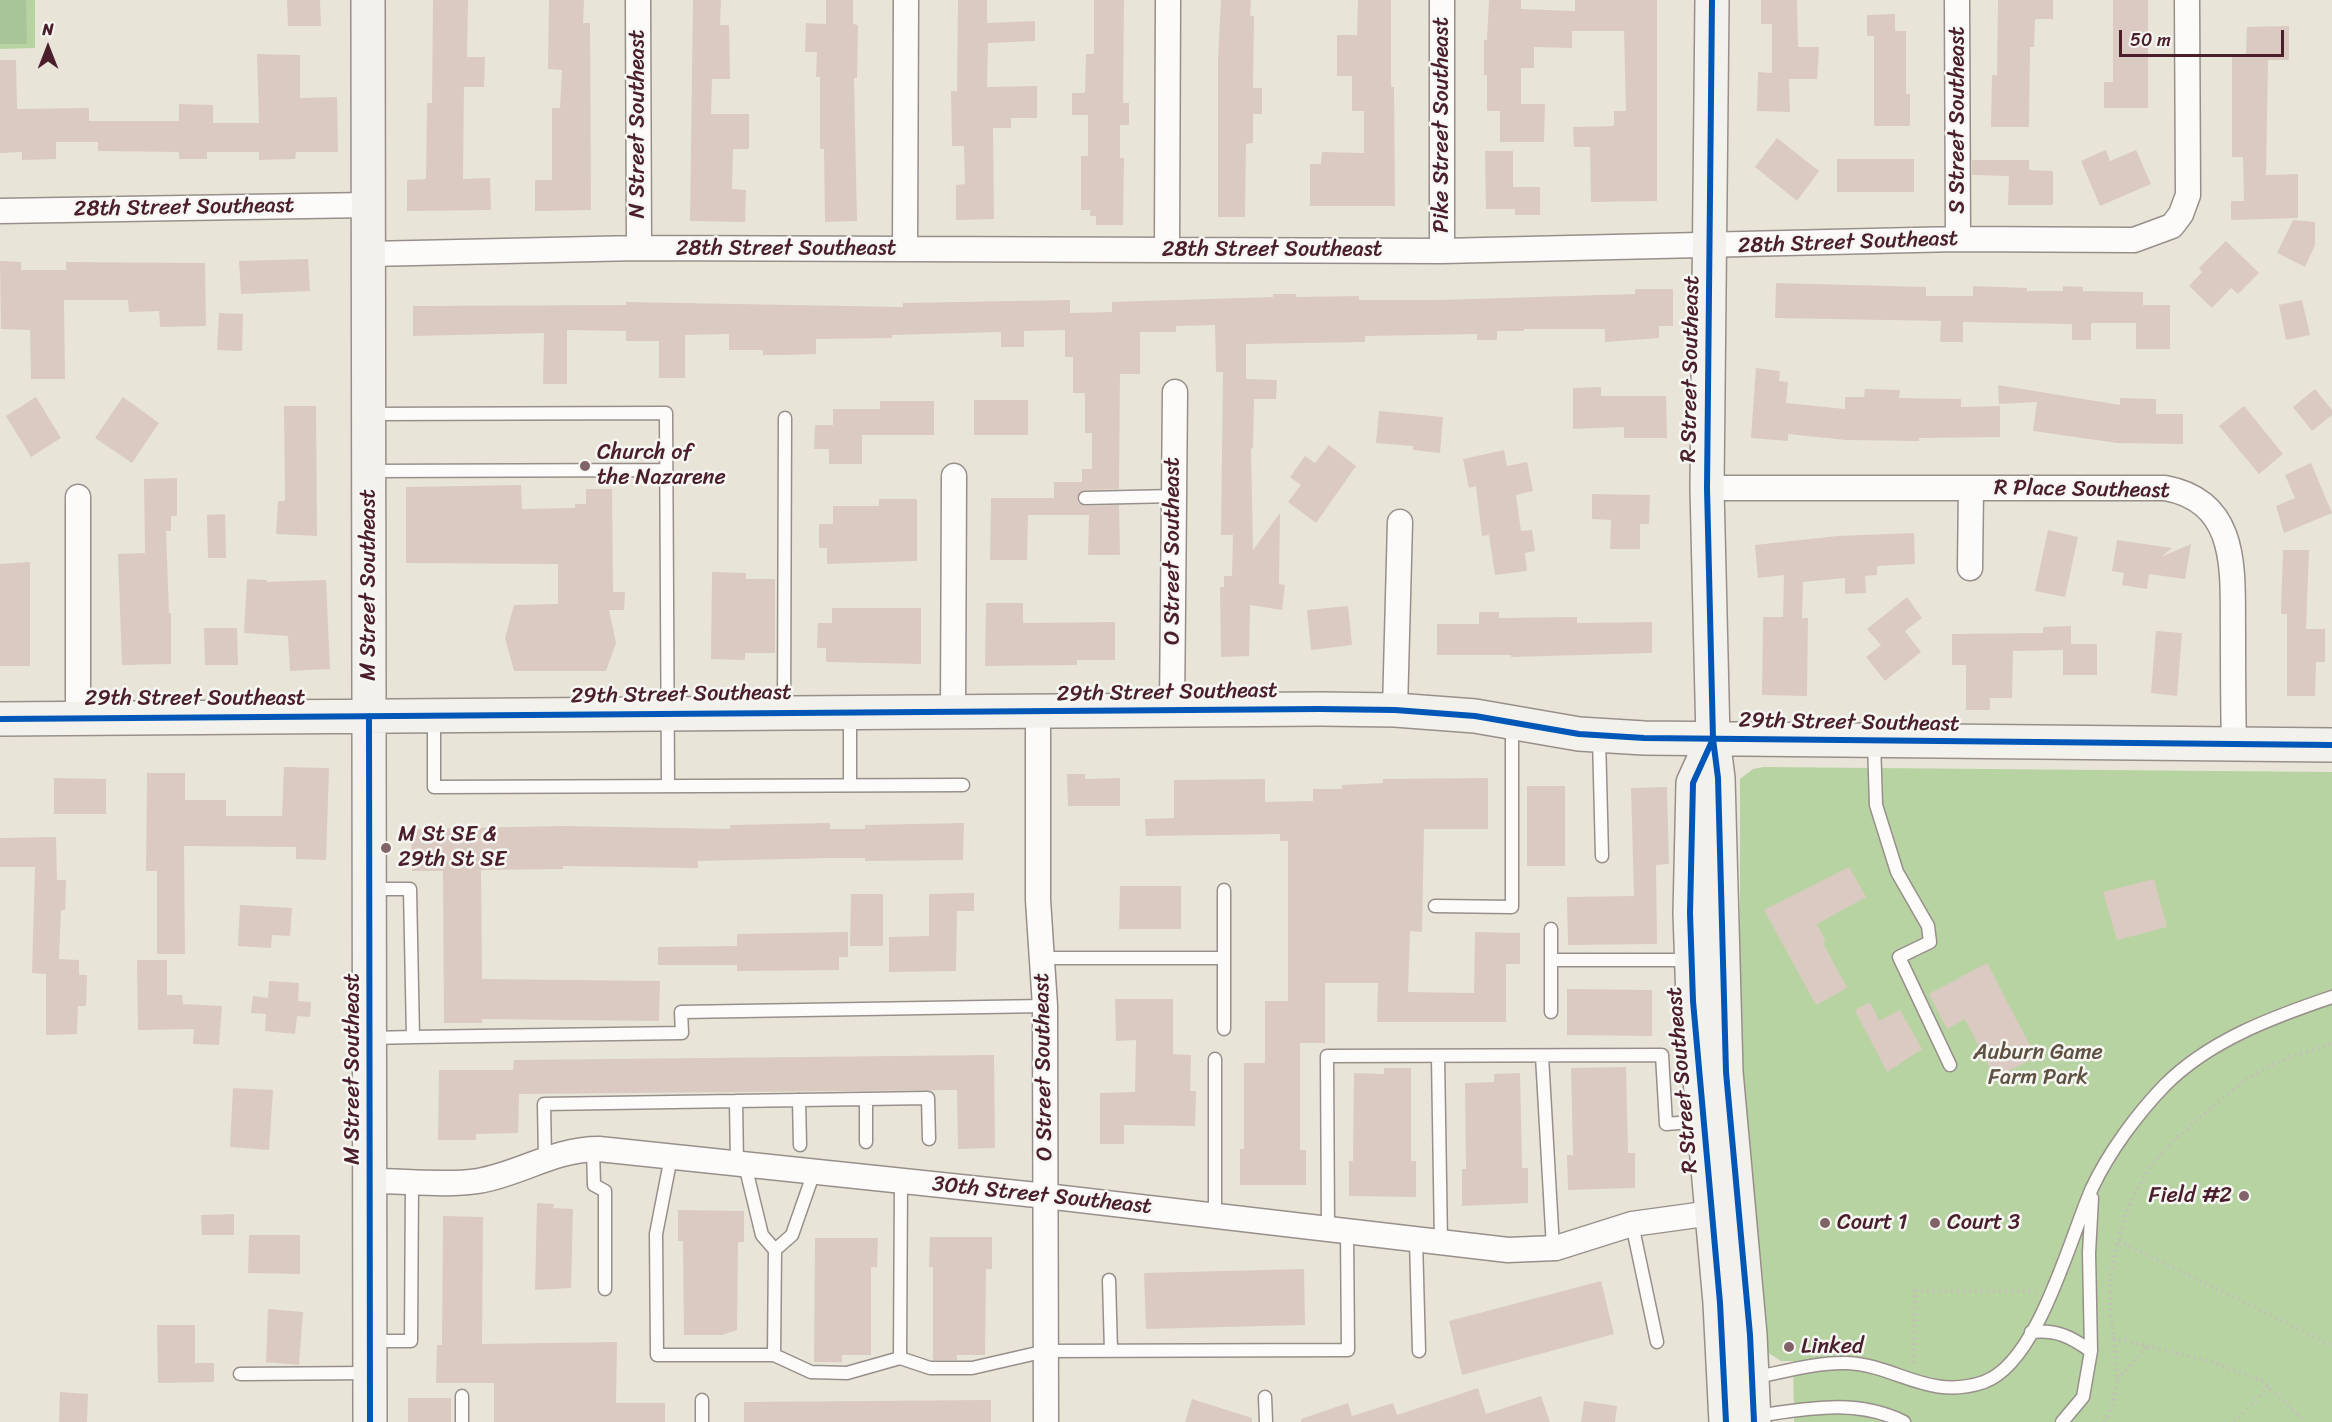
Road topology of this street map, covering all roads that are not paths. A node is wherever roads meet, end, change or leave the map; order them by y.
1 (369, 0) edge
2 (638, 0) edge
3 (906, 0) edge
4 (1168, 0) edge
5 (1442, 0) edge
6 (1712, 0) edge
7 (1957, 0) edge
8 (2187, 0) edge
9 (367, 205) junction
10 (0, 211) edge
11 (1958, 239) junction
12 (1711, 247) junction
13 (639, 248) junction
14 (905, 249) junction
15 (1167, 250) junction
16 (1442, 251) junction
17 (369, 254) junction
18 (1174, 392) dead end
19 (369, 414) junction
20 (785, 418) dead end
21 (666, 470) junction
22 (369, 471) junction
23 (954, 476) dead end
24 (1707, 488) junction
25 (1971, 488) junction
26 (78, 496) dead end
27 (1174, 496) junction
28 (1085, 498) dead end
29 (1400, 522) dead end
30 (1970, 568) dead end
31 (1395, 710) junction
32 (1172, 711) junction
33 (784, 712) junction
34 (850, 712) junction
35 (953, 712) junction
36 (667, 713) junction
37 (1038, 713) junction
38 (369, 716) junction
39 (434, 716) junction
40 (78, 718) junction
41 (0, 719) edge
42 (1512, 722) junction
43 (1599, 735) junction
44 (1713, 739) junction
45 (1874, 741) junction
46 (2234, 745) junction
47 (2332, 745) edge
48 (850, 785) junction
49 (963, 785) dead end
50 (668, 786) junction
51 (1602, 856) dead end
52 (370, 889) junction
53 (1224, 890) dead end
54 (1435, 906) dead end
55 (1551, 929) dead end
56 (1042, 958) junction
57 (1224, 958) junction
58 (1551, 960) junction
59 (1691, 960) junction
60 (2332, 997) edge
61 (1045, 1006) junction
62 (1551, 1012) dead end
63 (1224, 1029) dead end
64 (413, 1037) junction
65 (370, 1038) junction
66 (1438, 1056) junction
67 (1542, 1056) junction
68 (1215, 1059) dead end
69 (1950, 1065) dead end
70 (866, 1099) junction
71 (799, 1100) junction
72 (736, 1101) junction
73 (1704, 1121) junction
74 (929, 1139) dead end
75 (866, 1142) dead end
76 (800, 1144) dead end
77 (593, 1149) junction
78 (671, 1157) junction
79 (545, 1158) junction
80 (741, 1164) junction
81 (814, 1172) junction
82 (371, 1181) junction
83 (412, 1181) junction
84 (901, 1181) junction
85 (2092, 1187) junction
86 (1046, 1196) junction
87 (1712, 1213) junction
88 (1215, 1216) junction
89 (1632, 1224) junction
90 (1337, 1231) junction
91 (1416, 1240) junction
92 (1441, 1243) junction
93 (1552, 1248) junction
94 (775, 1250) junction
95 (1109, 1280) dead end
96 (605, 1289) dead end
97 (2031, 1332) junction
98 (1657, 1342) dead end
99 (1046, 1351) junction
100 (1111, 1351) junction
101 (1419, 1351) dead end
102 (2091, 1351) junction
103 (774, 1355) junction
104 (370, 1357) junction
105 (900, 1358) junction
106 (240, 1374) dead end
107 (1753, 1378) junction
108 (462, 1396) dead end
109 (1265, 1397) dead end
110 (702, 1400) dead end
111 (1740, 1414) edge
112 (370, 1422) edge
113 (462, 1422) edge
114 (702, 1422) edge
115 (1046, 1422) edge
116 (1266, 1422) edge
117 (1904, 1422) edge
118 (2062, 1422) edge

1 - 9 street, M Street Southeast
2 - 13 street, N Street Southeast
3 - 14 street
4 - 15 street
5 - 16 street, Pike Street Southeast
6 - 12 street, R Street Southeast
7 - 11 street, S Street Southeast
8 - 11 street, 28th Street Southeast
9 - 10 street, 28th Street Southeast
9 - 17 street, M Street Southeast
11 - 12 street, 28th Street Southeast
12 - 16 street, 28th Street Southeast
12 - 24 street, R Street Southeast
13 - 14 street, 28th Street Southeast
13 - 17 street, 28th Street Southeast
14 - 15 street, 28th Street Southeast
15 - 16 street, 28th Street Southeast
17 - 19 street, M Street Southeast
18 - 27 street, O Street Southeast
19 - 21 lane
19 - 22 street, M Street Southeast
20 - 33 lane
21 - 22 lane
21 - 36 lane
22 - 38 street, M Street Southeast
23 - 35 street
24 - 25 street, R Place Southeast
24 - 44 street, R Street Southeast
25 - 30 street
25 - 46 street, R Place Southeast
26 - 40 street
27 - 28 lane
27 - 32 street, O Street Southeast
29 - 31 street
31 - 32 street, 29th Street Southeast
31 - 42 street, 29th Street Southeast
32 - 37 street, 29th Street Southeast
33 - 34 street, 29th Street Southeast
33 - 36 street, 29th Street Southeast
34 - 35 street, 29th Street Southeast
34 - 48 lane
35 - 37 street, 29th Street Southeast
36 - 39 street, 29th Street Southeast
36 - 50 lane
37 - 56 street, O Street Southeast
38 - 39 street, 29th Street Southeast
38 - 40 street, 29th Street Southeast
38 - 52 street, M Street Southeast
39 - 50 lane
40 - 41 street, 29th Street Southeast
42 - 43 street, 29th Street Southeast
42 - 54 lane
43 - 44 street, 29th Street Southeast
43 - 51 lane
44 - 45 street, 29th Street Southeast
44 - 59 street, R Street Southeast
44 - 107 street, R Street Southeast
45 - 46 street, 29th Street Southeast
45 - 69 lane
46 - 47 street, 29th Street Southeast
48 - 49 lane
48 - 50 lane
52 - 64 lane
52 - 65 street, M Street Southeast
53 - 57 lane
55 - 58 lane
56 - 57 lane
56 - 61 street, O Street Southeast
57 - 63 lane
58 - 59 lane
58 - 62 lane
59 - 73 street, R Street Southeast
60 - 85 lane
61 - 64 lane
61 - 86 street, O Street Southeast
64 - 65 lane
65 - 82 street, M Street Southeast
66 - 67 lane
66 - 90 lane
66 - 92 lane
67 - 73 lane
67 - 93 lane
68 - 88 lane
70 - 71 lane
70 - 74 lane
70 - 75 lane
71 - 72 lane
71 - 76 lane
72 - 79 lane
72 - 80 lane
73 - 87 street, R Street Southeast
77 - 78 street, 30th Street Southeast
77 - 79 street, 30th Street Southeast
77 - 96 lane
78 - 80 street, 30th Street Southeast
78 - 103 lane
79 - 83 street, 30th Street Southeast
80 - 81 street, 30th Street Southeast
80 - 94 lane
81 - 84 street, 30th Street Southeast
81 - 94 lane
82 - 83 street, 30th Street Southeast
82 - 104 street, M Street Southeast
83 - 104 lane
84 - 86 street, 30th Street Southeast
84 - 105 lane
85 - 97 lane
85 - 102 lane
86 - 88 street, 30th Street Southeast
86 - 99 street, O Street Southeast
87 - 89 street, 30th Street Southeast
87 - 111 street, R Street Southeast
88 - 90 street, 30th Street Southeast
89 - 93 street, 30th Street Southeast
89 - 98 lane
90 - 91 street, 30th Street Southeast
90 - 100 lane
91 - 92 street, 30th Street Southeast
91 - 101 lane
92 - 93 street, 30th Street Southeast
94 - 103 lane
95 - 100 lane
97 - 102 lane
97 - 107 lane
99 - 100 lane
99 - 105 lane
99 - 115 street, O Street Southeast
102 - 118 lane
103 - 105 lane
104 - 106 lane
104 - 112 street, M Street Southeast
107 - 111 street, R Street Southeast
108 - 113 lane
109 - 116 lane
110 - 114 lane
111 - 117 lane

